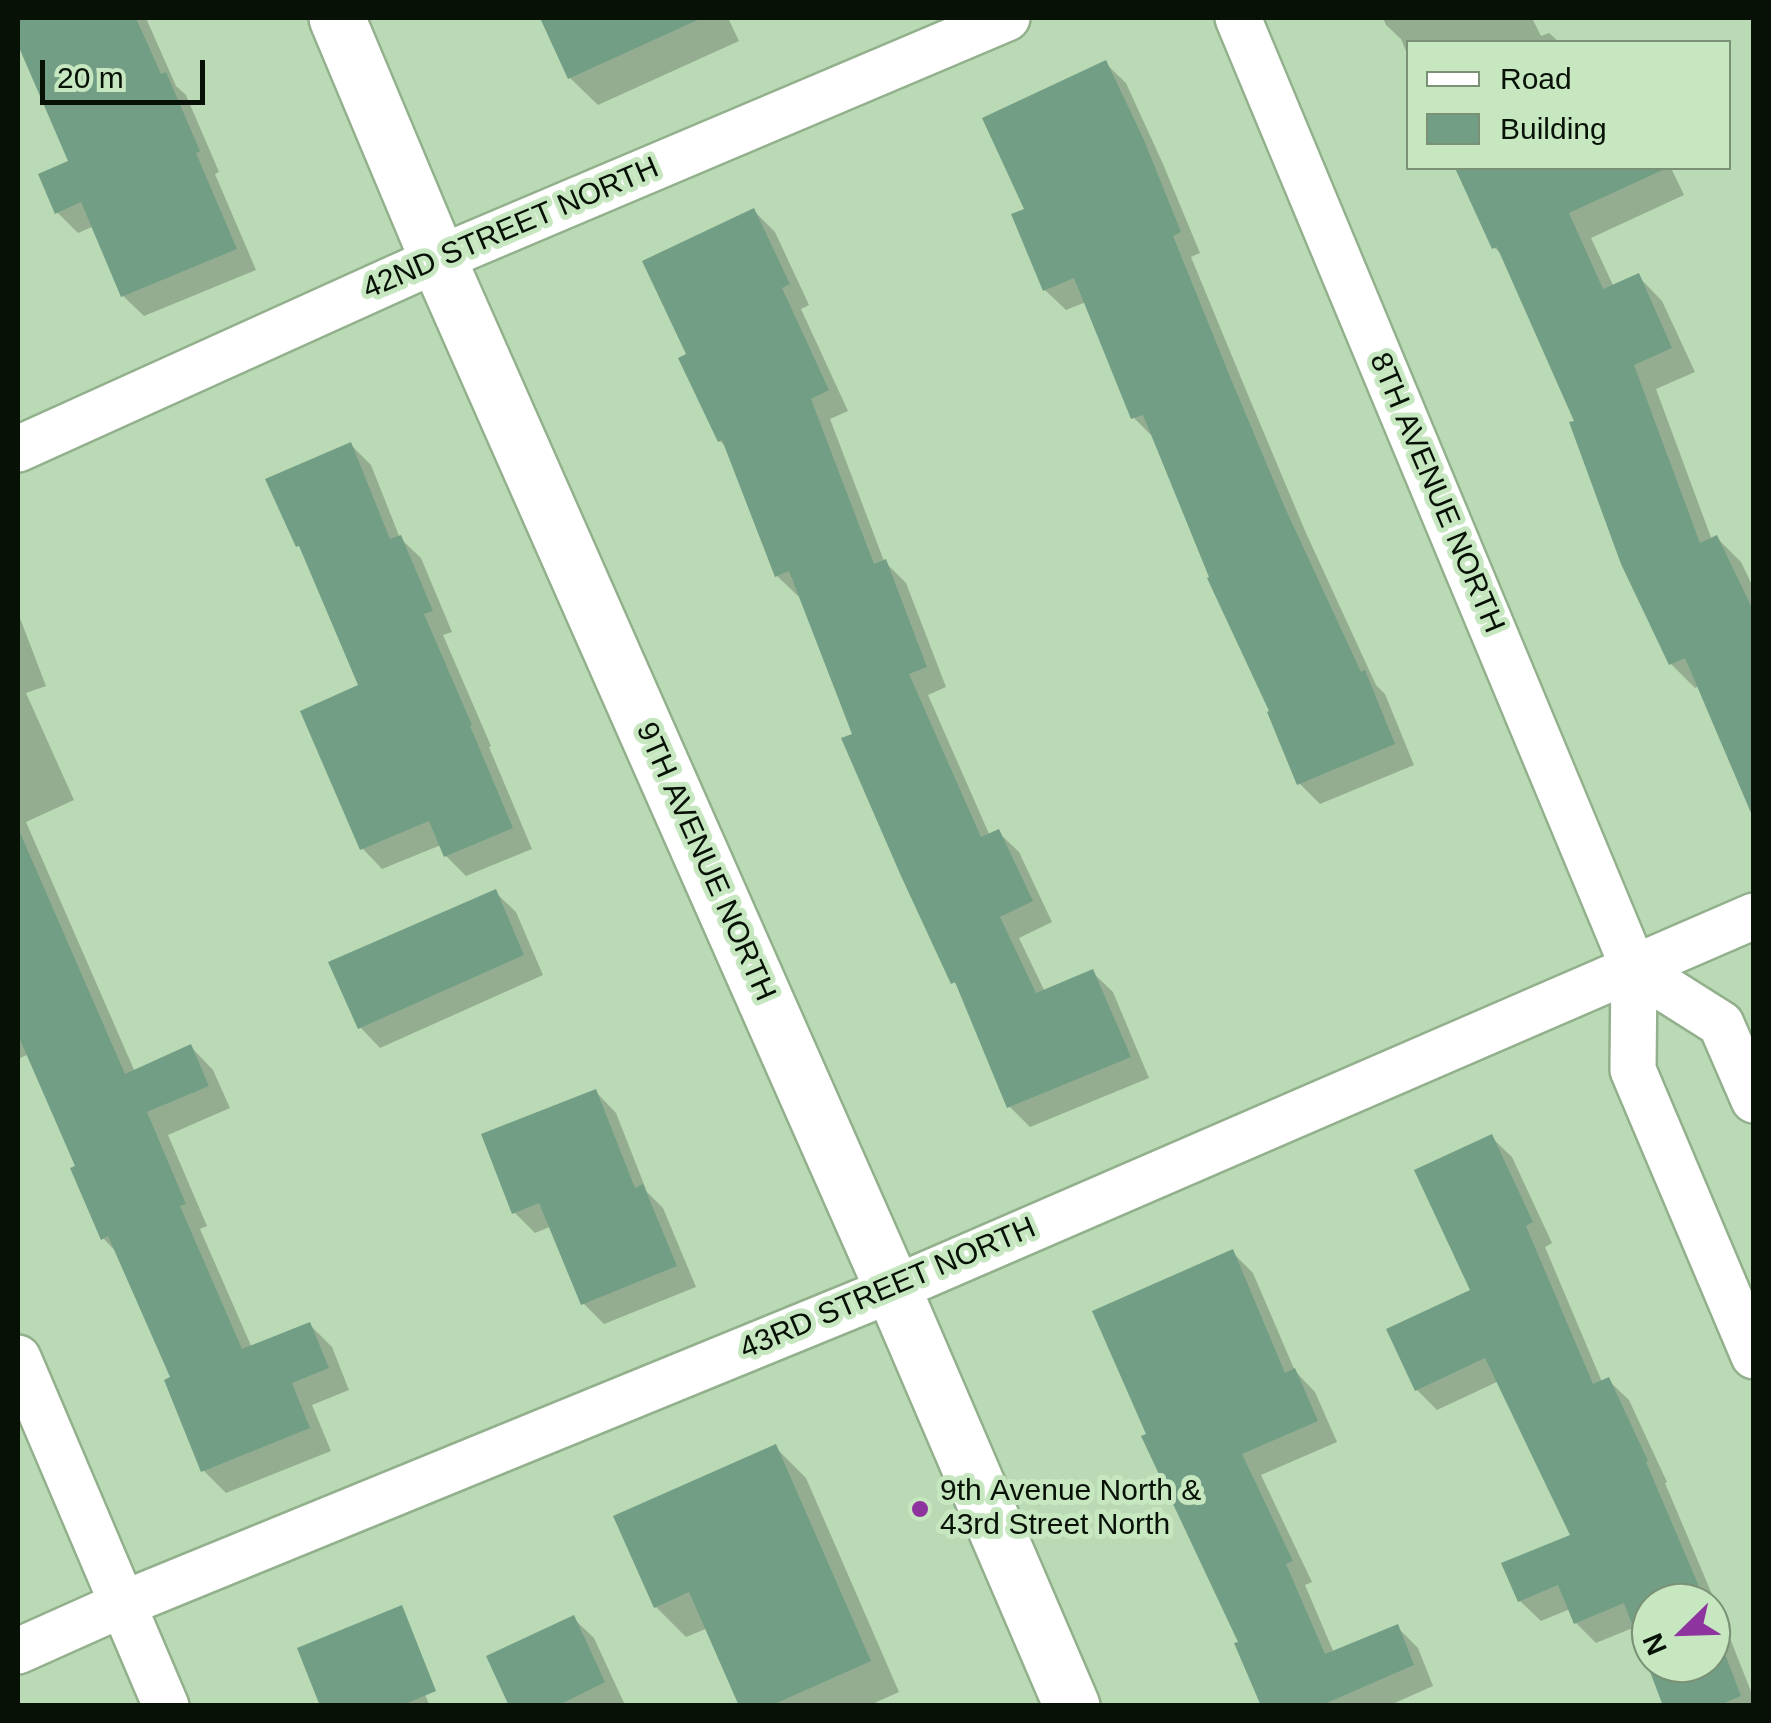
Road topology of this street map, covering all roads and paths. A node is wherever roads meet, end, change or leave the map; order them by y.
1 (337, 18) edge
2 (1007, 18) edge
3 (1238, 18) edge
4 (438, 259) junction
5 (18, 449) edge
6 (1754, 916) edge
7 (1634, 969) junction
8 (1754, 1100) edge
9 (893, 1289) junction
10 (1754, 1356) edge
11 (18, 1358) edge
12 (123, 1604) junction
13 (18, 1651) edge
14 (166, 1706) edge
15 (1072, 1706) edge

1 - 4 street, 9TH AVENUE NORTH
2 - 4 street, 42ND STREET NORTH
3 - 7 street, 8TH AVENUE NORTH
4 - 5 street, 42ND STREET NORTH
4 - 9 street, 9TH AVENUE NORTH
6 - 7 street, 43RD STREET NORTH
7 - 8 street
7 - 9 street, 43RD STREET NORTH
7 - 10 street, 8TH AVENUE NORTH
9 - 12 street, 43RD STREET NORTH
9 - 15 street, 9TH AVENUE NORTH
11 - 12 street
12 - 13 street, 43RD STREET NORTH
12 - 14 street

